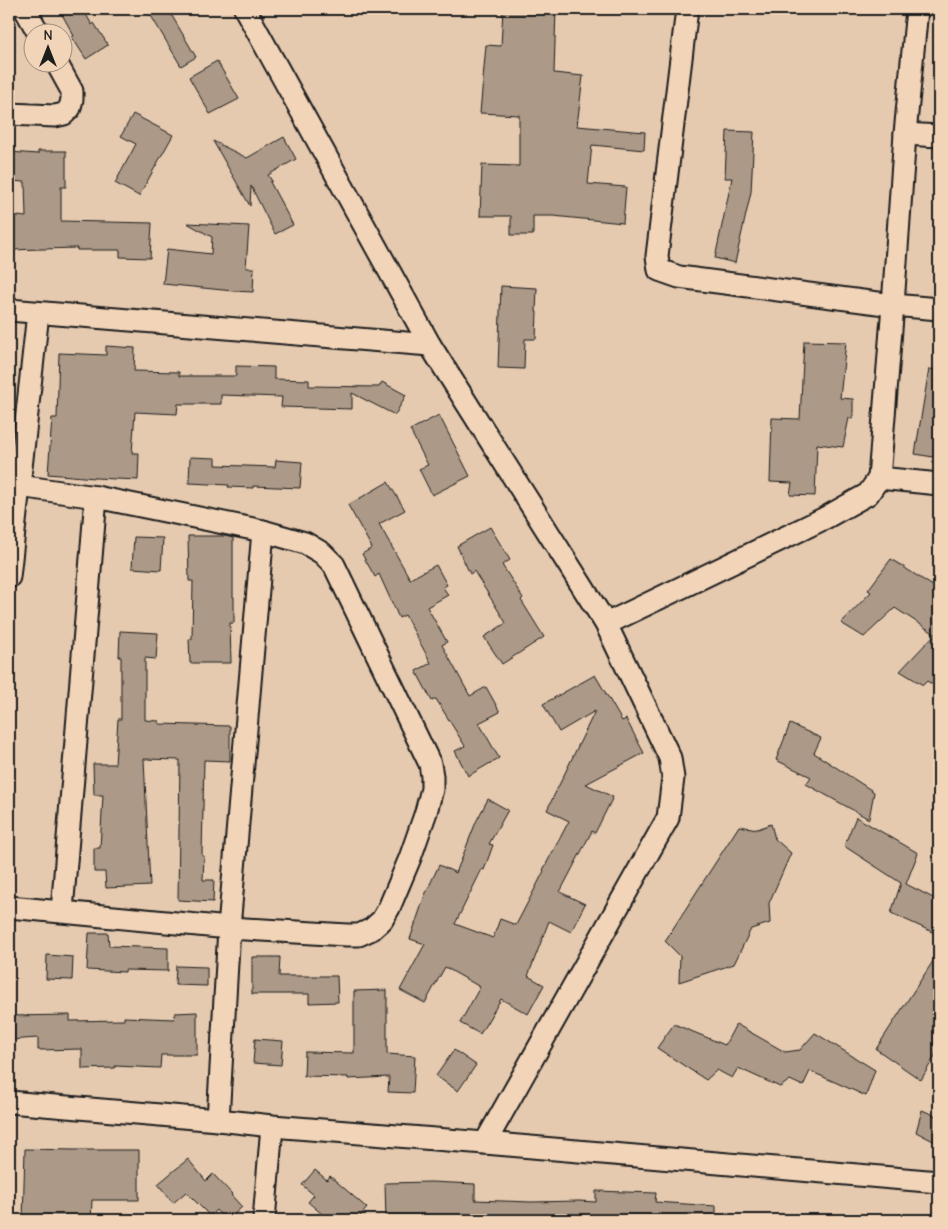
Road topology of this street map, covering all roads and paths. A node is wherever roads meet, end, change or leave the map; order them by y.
1 (24, 9) edge
2 (245, 9) edge
3 (687, 9) edge
4 (917, 9) edge
5 (32, 22) edge
6 (62, 72) edge
7 (9, 114) edge
8 (905, 134) junction
9 (939, 136) edge
10 (894, 305) junction
11 (9, 310) edge
12 (939, 310) edge
13 (38, 313) junction
14 (430, 345) junction
15 (879, 478) junction
16 (939, 484) edge
17 (19, 486) junction
18 (96, 497) junction
19 (263, 531) junction
20 (9, 577) edge
21 (606, 624) junction
22 (9, 907) edge
23 (62, 911) junction
24 (229, 928) junction
25 (9, 1102) edge
26 (218, 1120) junction
27 (272, 1126) junction
28 (485, 1142) junction
29 (939, 1182) edge
30 (264, 1220) edge

1 - 5 street
2 - 14 street
3 - 10 street
4 - 8 street
6 - 7 street
8 - 9 street
8 - 10 street
10 - 12 street
10 - 15 street
11 - 13 street
13 - 14 street
13 - 17 street
14 - 21 street
15 - 16 street
15 - 21 street
17 - 18 street
17 - 20 street
18 - 19 street
18 - 23 street
19 - 24 street
19 - 24 street
21 - 28 street
22 - 23 street
23 - 24 street
24 - 26 street
25 - 26 street
26 - 27 street
27 - 28 street
27 - 30 street
28 - 29 street

